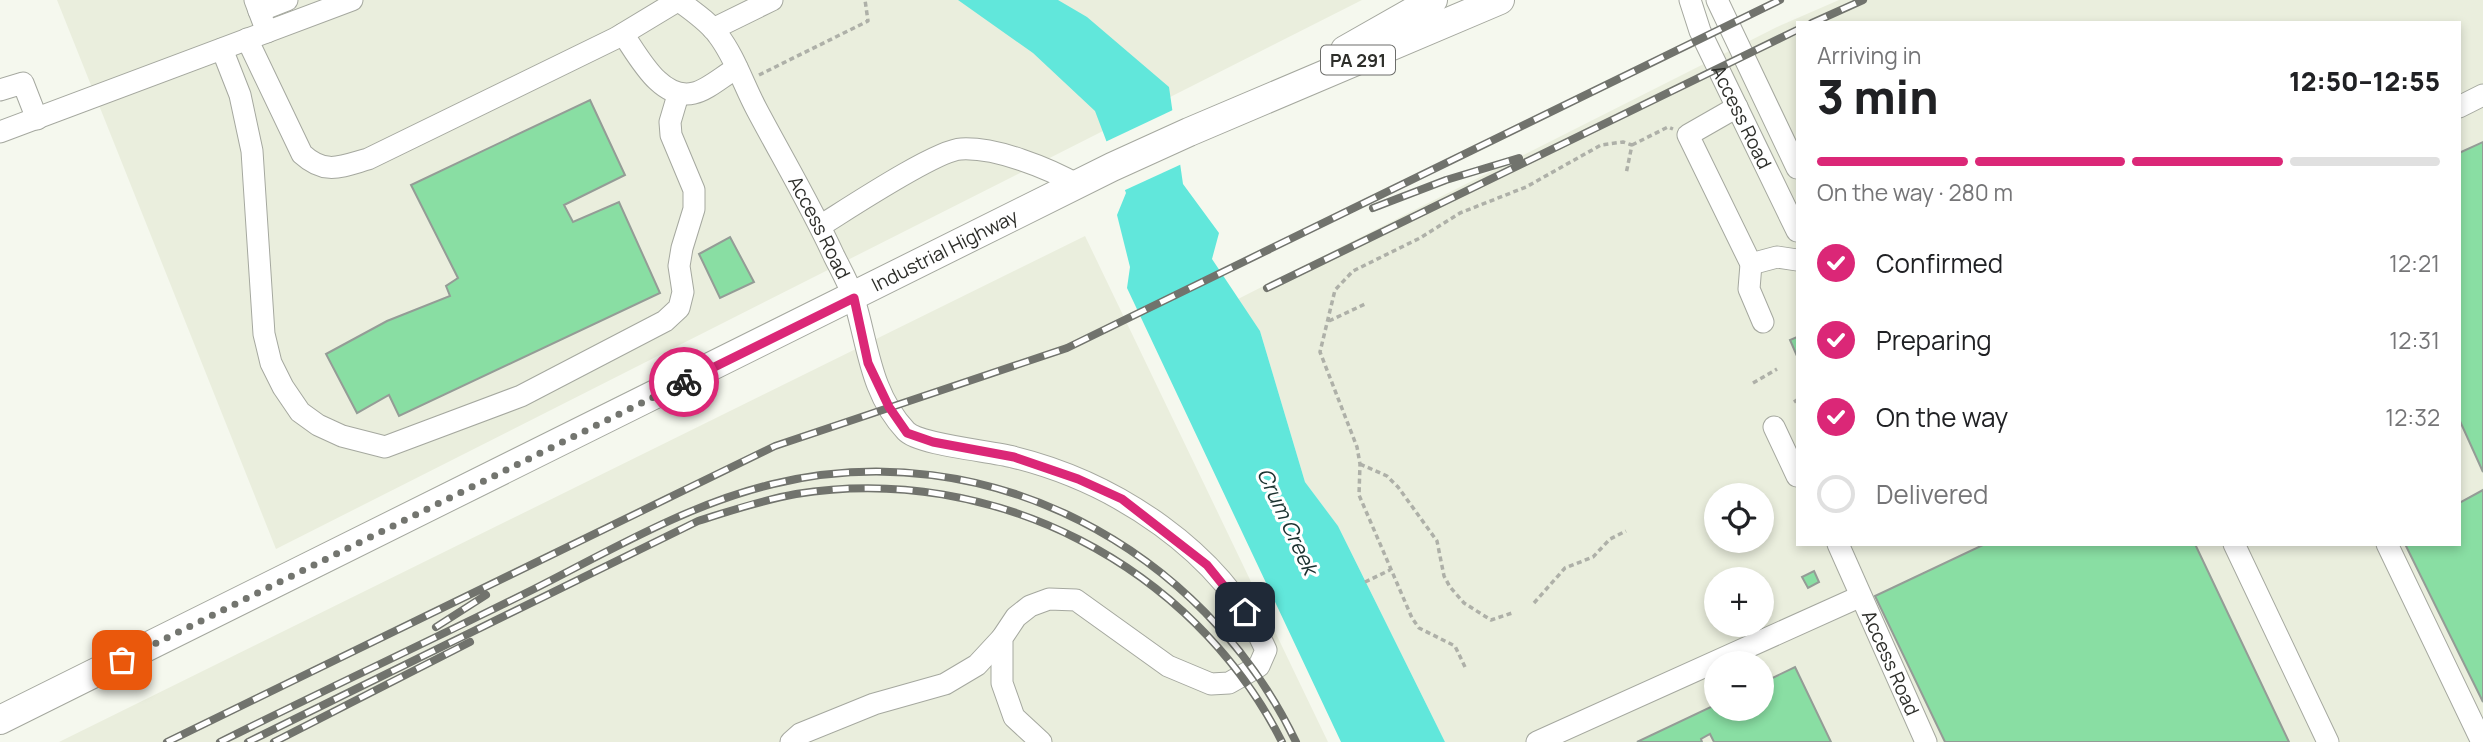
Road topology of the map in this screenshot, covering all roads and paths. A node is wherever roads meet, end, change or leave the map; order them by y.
1 (287, 0) edge
2 (352, 0) edge
3 (678, 0) edge
4 (772, 0) edge
5 (865, 0) edge
6 (1433, 0) edge
7 (1500, 0) edge
8 (1690, 0) edge
9 (1717, 0) edge
10 (257, 5) edge
11 (713, 29) junction
12 (623, 34) junction
13 (257, 36) junction
14 (222, 49) junction
15 (737, 68) junction
16 (757, 76) dead end
17 (0, 90) edge
18 (678, 94) junction
19 (2483, 95) edge
20 (1252, 104) junction
21 (2461, 106) edge
22 (1737, 107) junction
23 (37, 119) junction
24 (0, 132) edge
25 (1688, 135) junction
26 (1632, 145) junction
27 (1796, 166) edge
28 (1626, 174) dead end
29 (1078, 185) junction
30 (820, 226) junction
31 (1796, 229) edge
32 (1796, 260) edge
33 (1751, 264) junction
34 (854, 298) junction
35 (1366, 304) dead end
36 (1329, 321) junction
37 (1763, 322) dead end
38 (1777, 369) dead end
39 (1753, 383) dead end
40 (1774, 427) dead end
41 (1360, 464) junction
42 (1796, 474) edge
43 (1626, 531) dead end
44 (1839, 546) edge
45 (2235, 546) edge
46 (2389, 546) edge
47 (1390, 570) junction
48 (1365, 582) dead end
49 (1859, 597) junction
50 (1534, 603) dead end
51 (1512, 613) dead end
52 (1002, 638) junction
53 (1465, 667) dead end
54 (0, 720) edge
55 (791, 742) edge
56 (1041, 742) edge
57 (1537, 742) edge
58 (1926, 742) edge
59 (2328, 742) edge
60 (2482, 742) edge

1 - 10 lane
2 - 13 lane
3 - 11 lane, Access Road
3 - 12 lane
4 - 11 lane
5 - 16 path
6 - 20 main road, Industrial Highway / PA 291
7 - 20 main road, Industrial Highway / PA 291
8 - 22 lane, Access Road
9 - 27 lane, Access Road
10 - 13 lane
11 - 15 lane, Access Road
12 - 13 lane
12 - 18 lane
13 - 14 lane
14 - 18 lane
14 - 23 lane
15 - 18 lane
15 - 30 lane, Access Road
17 - 23 lane
19 - 21 lane
20 - 29 main road, Industrial Highway / PA 291
22 - 25 lane
22 - 31 lane, Access Road
23 - 24 lane
25 - 26 path
25 - 33 lane
26 - 28 path
26 - 36 path
29 - 30 lane
29 - 34 main road, Industrial Highway / PA 291
30 - 34 lane, Access Road
32 - 33 lane
33 - 37 lane
34 - 52 lane, Access Road
34 - 54 main road, Industrial Highway / PA 291
35 - 36 path
36 - 41 path
38 - 39 path
40 - 42 lane
41 - 47 path
41 - 51 path
43 - 50 path
44 - 49 lane, Access Road
45 - 59 lane
46 - 60 lane
47 - 48 path
47 - 53 path
49 - 57 lane
49 - 58 lane, Access Road
52 - 55 lane, Access Road
52 - 56 lane

